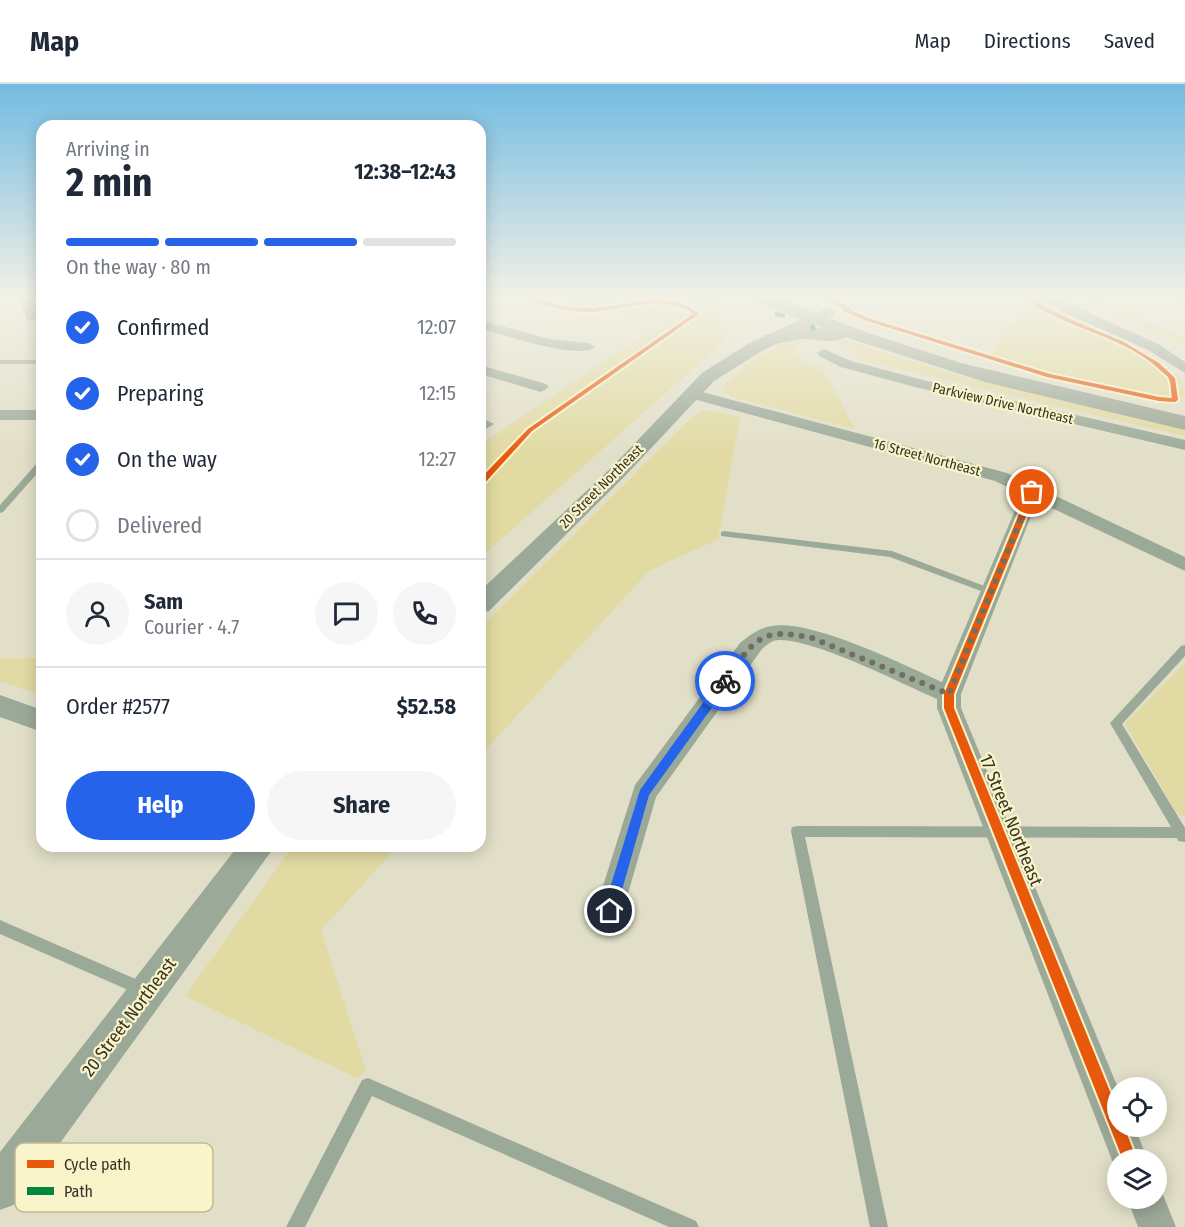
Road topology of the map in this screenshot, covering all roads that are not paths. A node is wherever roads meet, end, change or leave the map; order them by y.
1 (745, 350) edge
2 (901, 350) edge
3 (945, 350) edge
4 (1157, 350) edge
5 (824, 352) dead end
6 (0, 362) edge
7 (36, 362) edge
8 (1185, 369) edge
9 (486, 371) edge
10 (541, 387) dead end
11 (691, 394) junction
12 (1185, 409) edge
13 (0, 415) edge
14 (36, 415) edge
15 (1185, 423) edge
16 (1185, 445) edge
17 (36, 470) edge
18 (1032, 492) junction
19 (0, 510) edge
20 (723, 534) dead end
21 (1185, 565) edge
22 (992, 592) junction
23 (486, 599) edge
24 (1185, 649) edge
25 (949, 694) junction
26 (0, 706) edge
27 (36, 719) edge
28 (999, 832) junction
29 (1184, 835) edge
30 (253, 852) edge
31 (610, 911) dead end
32 (0, 927) edge
33 (148, 992) junction
34 (34, 1143) edge
35 (1126, 1149) edge
36 (15, 1168) edge
37 (0, 1188) edge
38 (1150, 1209) edge
39 (295, 1227) edge
40 (690, 1227) edge
41 (879, 1227) edge
42 (1157, 1227) edge

1 - 11 street, 20 Street Northeast
2 - 15 main road, Parkview Drive Northeast
3 - 12 main road, Parkview Drive Northeast
4 - 8 street
5 - 16 street, Parkview Drive Northeast
6 - 7 lane
9 - 10 street
11 - 18 street, 16 Street Northeast
11 - 23 street, 20 Street Northeast
13 - 14 street
17 - 19 lane
18 - 21 street, 16 Street Northeast
18 - 22 street
20 - 22 lane
22 - 25 street
24 - 29 lane
25 - 28 street, 17 Street Northeast
25 - 31 street
26 - 27 street
28 - 29 lane
28 - 35 street, 17 Street Northeast
28 - 41 lane
30 - 33 street, 20 Street Northeast
32 - 33 lane
33 - 34 street, 20 Street Northeast
36 - 37 street, 20 Street Northeast
38 - 42 street
39 - 40 lane

